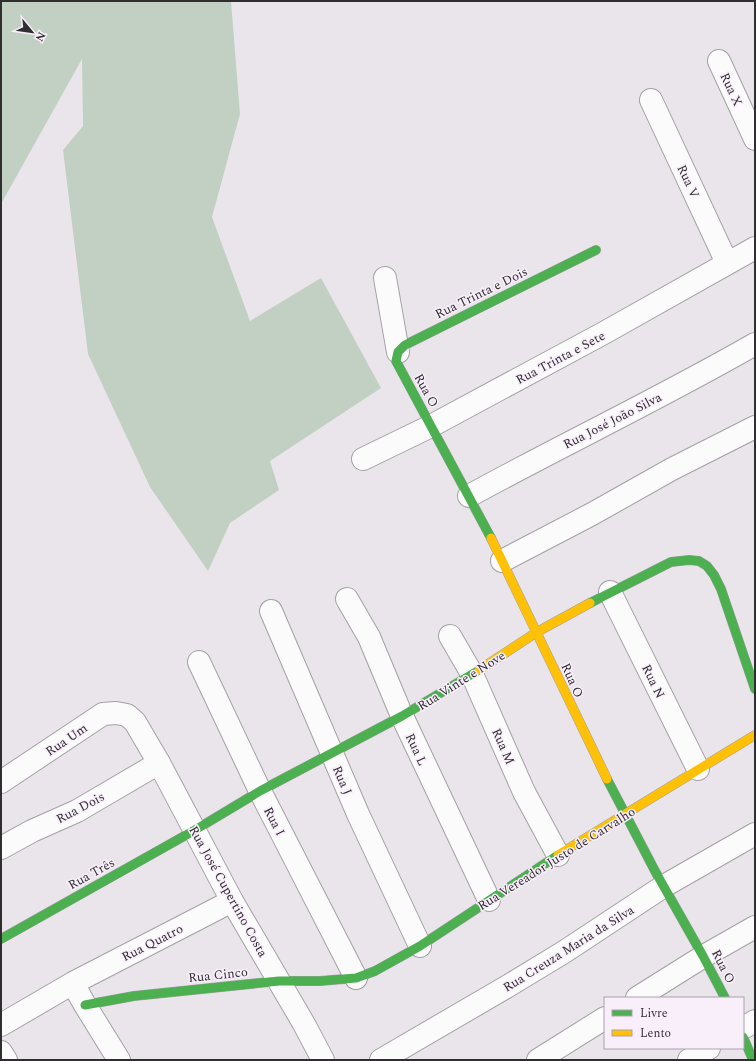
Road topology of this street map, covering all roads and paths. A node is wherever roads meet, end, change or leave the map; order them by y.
1 (719, 61) dead end
2 (651, 100) dead end
3 (755, 139) edge
4 (755, 248) edge
5 (596, 250) dead end
6 (727, 263) junction
7 (385, 278) dead end
8 (755, 344) edge
9 (400, 362) junction
10 (431, 426) junction
11 (755, 427) edge
12 (363, 459) dead end
13 (469, 496) junction
14 (502, 561) junction
15 (610, 592) junction
16 (347, 599) dead end
17 (271, 611) dead end
18 (537, 632) junction
19 (450, 636) dead end
20 (749, 647) edge
21 (199, 662) dead end
22 (472, 674) junction
23 (755, 689) edge
24 (402, 716) junction
25 (134, 722) joint
26 (755, 735) edge
27 (332, 752) junction
28 (159, 763) junction
29 (698, 769) junction
30 (1, 782) edge
31 (260, 791) junction
32 (626, 814) junction
33 (195, 830) junction
34 (755, 834) edge
35 (1, 848) edge
36 (558, 855) junction
37 (664, 886) junction
38 (489, 900) junction
39 (232, 901) junction
40 (755, 927) edge
41 (1, 939) edge
42 (420, 946) junction
43 (704, 956) junction
44 (356, 978) junction
45 (279, 981) junction
46 (72, 983) junction
47 (639, 997) edge
48 (724, 997) edge
49 (84, 1005) junction
50 (604, 1019) edge
51 (755, 1021) edge
52 (1, 1025) edge
53 (744, 1027) edge
54 (744, 1039) edge
55 (707, 1049) edge
56 (1, 1052) edge
57 (6, 1060) edge
58 (119, 1060) edge
59 (323, 1060) edge
60 (381, 1060) edge
61 (538, 1060) edge
62 (689, 1060) edge
63 (753, 1060) edge

1 - 3 street, Rua X
2 - 6 street, Rua V
4 - 6 street, Rua Trinta e Sete
5 - 9 street, Rua Trinta e Dois
6 - 10 street, Rua Trinta e Sete
7 - 9 street
8 - 13 street, Rua José João Silva
9 - 10 street, Rua O
10 - 12 street, Rua Trinta e Sete
10 - 13 street, Rua O
11 - 14 street
13 - 14 street, Rua O
14 - 18 street, Rua O
15 - 18 street, Rua Vinte e Nove
15 - 20 street, Rua Vinte e Nove
15 - 29 street, Rua N
16 - 24 street, Rua L
17 - 27 street, Rua J
18 - 22 street, Rua Vinte e Nove
18 - 32 street, Rua O
19 - 22 street, Rua M
20 - 23 street, Rua Vinte e Nove
21 - 31 street, Rua I
22 - 24 street, Rua Vinte e Nove
22 - 36 street, Rua M
24 - 27 street, Rua Vinte e Nove
24 - 38 street, Rua L
25 - 28 street, Rua José Cupertino Costa
25 - 30 street, Rua Um
26 - 29 street, Rua Vereador Justo de Carvalho
27 - 31 street, Rua Vinte e Nove
27 - 42 street, Rua J
28 - 33 street, Rua José Cupertino Costa
28 - 35 street, Rua Dois
29 - 32 street, Rua Vereador Justo de Carvalho
31 - 33 street, Rua Vinte e Nove
31 - 44 street, Rua I
32 - 36 street, Rua Vereador Justo de Carvalho
32 - 37 street, Rua O
33 - 39 street, Rua José Cupertino Costa
33 - 41 street, Rua Três
34 - 37 street, Rua Creuza Maria da Silva
36 - 38 street, Rua Vereador Justo de Carvalho
37 - 43 street, Rua O
37 - 60 street, Rua Creuza Maria da Silva
38 - 42 street, Rua Vereador Justo de Carvalho
39 - 45 street, Rua José Cupertino Costa
39 - 46 street, Rua Quatro
40 - 43 street
42 - 44 street, Rua Vereador Justo de Carvalho
43 - 47 street
43 - 48 street, Rua O
44 - 45 street, Rua Cinco
45 - 49 street, Rua Cinco
45 - 59 street, Rua José Cupertino Costa
46 - 49 street
46 - 52 street, Rua Quatro
49 - 58 street
50 - 61 street
51 - 53 street
54 - 63 street
55 - 62 street
56 - 57 street

